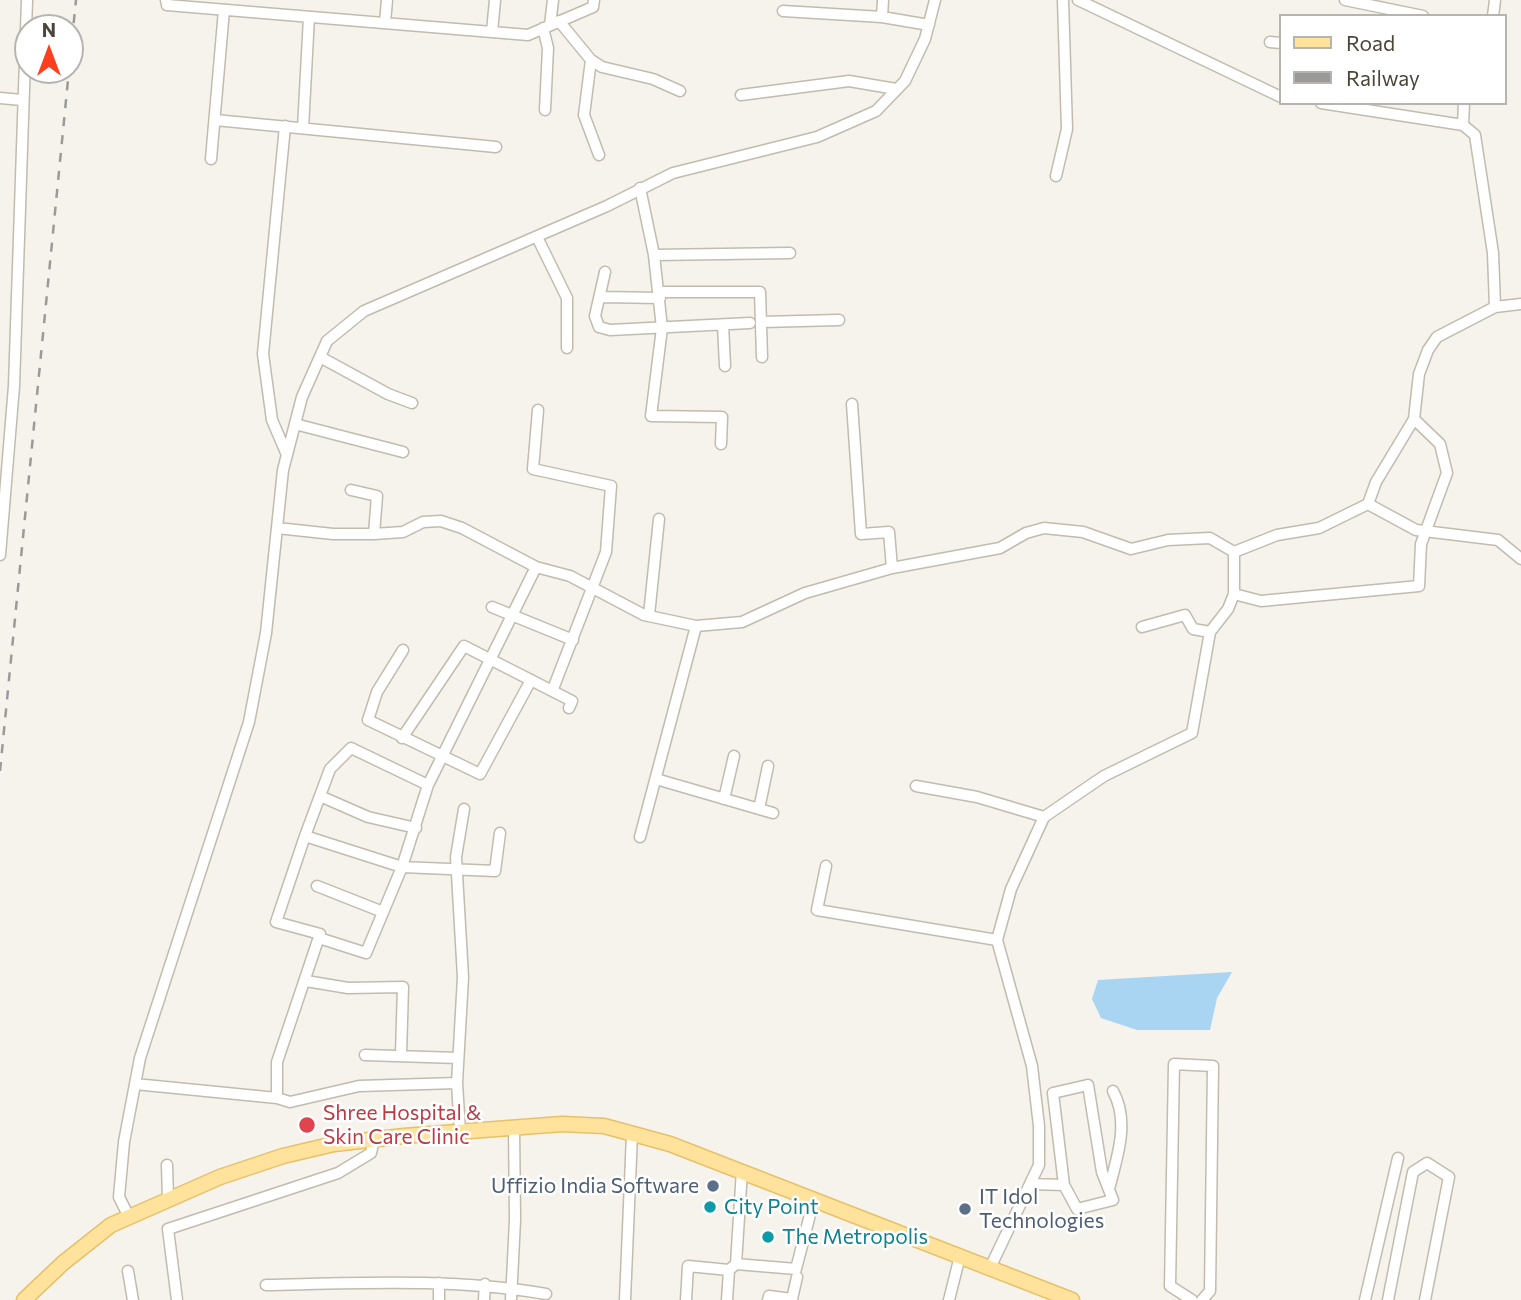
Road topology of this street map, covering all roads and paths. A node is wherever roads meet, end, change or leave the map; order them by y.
1 (27, 0) edge
2 (166, 0) edge
3 (387, 0) edge
4 (495, 0) edge
5 (553, 0) edge
6 (594, 0) edge
7 (883, 0) edge
8 (935, 0) edge
9 (1063, 0) edge
10 (1078, 0) edge
11 (1345, 0) edge
12 (224, 10) junction
13 (783, 11) dead end
14 (1368, 11) edge
15 (1401, 14) edge
16 (309, 17) junction
17 (882, 17) junction
18 (385, 23) junction
19 (551, 25) junction
20 (929, 25) junction
21 (492, 32) junction
22 (591, 60) junction
23 (897, 89) junction
24 (680, 91) dead end
25 (741, 95) dead end
26 (1280, 97) edge
27 (0, 98) edge
28 (22, 100) junction
29 (1343, 105) edge
30 (1465, 105) edge
31 (545, 110) dead end
32 (215, 120) junction
33 (1463, 125) junction
34 (285, 126) junction
35 (303, 128) junction
36 (496, 147) dead end
37 (599, 155) dead end
38 (211, 159) dead end
39 (1056, 176) dead end
40 (640, 188) junction
41 (537, 237) junction
42 (790, 253) dead end
43 (654, 255) junction
44 (605, 272) dead end
45 (659, 295) junction
46 (601, 297) junction
47 (1521, 304) edge
48 (1495, 307) junction
49 (839, 320) dead end
50 (756, 323) junction
51 (723, 325) junction
52 (662, 328) junction
53 (567, 348) dead end
54 (320, 356) junction
55 (762, 357) dead end
56 (725, 366) dead end
57 (412, 403) dead end
58 (852, 404) dead end
59 (538, 410) dead end
60 (1414, 419) junction
61 (295, 424) junction
62 (721, 444) dead end
63 (403, 452) dead end
64 (287, 455) junction
65 (351, 490) dead end
66 (1368, 504) junction
67 (659, 519) dead end
68 (277, 528) junction
69 (1426, 530) junction
70 (373, 534) junction
71 (1234, 552) junction
72 (0, 555) edge
73 (1521, 559) edge
74 (536, 567) junction
75 (892, 568) junction
76 (593, 587) junction
77 (1234, 594) junction
78 (492, 607) dead end
79 (649, 615) junction
80 (510, 616) junction
81 (696, 626) junction
82 (1142, 627) dead end
83 (1210, 632) junction
84 (573, 640) junction
85 (404, 650) dead end
86 (489, 659) junction
87 (531, 680) junction
88 (553, 689) junction
89 (569, 708) dead end
90 (402, 738) junction
91 (734, 756) dead end
92 (443, 757) junction
93 (768, 766) dead end
94 (656, 779) junction
95 (428, 785) junction
96 (916, 786) dead end
97 (320, 796) junction
98 (724, 799) junction
99 (464, 808) dead end
100 (759, 809) junction
101 (773, 813) dead end
102 (1044, 817) junction
103 (416, 828) junction
104 (500, 833) dead end
105 (305, 836) junction
106 (640, 837) dead end
107 (826, 866) dead end
108 (402, 867) junction
109 (458, 869) junction
110 (317, 886) dead end
111 (383, 912) junction
112 (319, 937) junction
113 (997, 940) junction
114 (306, 981) junction
115 (401, 1054) junction
116 (365, 1055) dead end
117 (458, 1058) junction
118 (457, 1083) junction
119 (135, 1084) junction
120 (1113, 1091) dead end
121 (277, 1098) junction
122 (514, 1127) junction
123 (460, 1131) junction
124 (632, 1134) junction
125 (374, 1139) junction
126 (1398, 1158) dead end
127 (167, 1165) dead end
128 (742, 1170) junction
129 (1030, 1185) junction
130 (1064, 1185) junction
131 (1109, 1189) junction
132 (168, 1199) junction
133 (814, 1199) junction
134 (129, 1217) junction
135 (960, 1256) junction
136 (732, 1267) junction
137 (989, 1268) junction
138 (128, 1271) dead end
139 (797, 1277) dead end
140 (439, 1283) junction
141 (485, 1284) junction
142 (266, 1285) dead end
143 (511, 1288) junction
144 (546, 1294) dead end
145 (24, 1300) edge
146 (35, 1300) edge
147 (133, 1300) edge
148 (177, 1300) edge
149 (439, 1300) edge
150 (484, 1300) edge
151 (511, 1300) edge
152 (625, 1300) edge
153 (686, 1300) edge
154 (727, 1300) edge
155 (768, 1300) edge
156 (949, 1300) edge
157 (1072, 1300) edge
158 (1192, 1300) edge
159 (1202, 1300) edge
160 (1365, 1300) edge
161 (1388, 1300) edge
162 (1425, 1300) edge

1 - 28 street
2 - 12 street
3 - 18 street
4 - 21 street
5 - 19 street
6 - 19 street
7 - 17 street
8 - 20 street
9 - 39 street
10 - 26 street
11 - 14 street
12 - 16 street
12 - 32 street
13 - 17 street
14 - 15 street
16 - 18 street
16 - 35 street
17 - 20 street
18 - 21 street
19 - 21 street
19 - 22 street
19 - 31 street
20 - 23 street
22 - 24 street
22 - 37 street
23 - 25 street
23 - 40 street
27 - 28 street
28 - 72 street
29 - 33 street
30 - 33 street
32 - 34 street
32 - 38 street
33 - 48 street
34 - 35 street
34 - 64 street
35 - 36 street
40 - 41 street
40 - 43 street
41 - 53 street
41 - 54 street
42 - 43 street
43 - 45 street
44 - 46 street
45 - 46 street
45 - 50 street
45 - 52 street
46 - 52 street
47 - 48 street
48 - 60 street
49 - 50 street
50 - 51 street
50 - 55 street
51 - 52 street
51 - 56 street
52 - 62 street
54 - 57 street
54 - 61 street
58 - 75 street
59 - 76 street
60 - 66 street
60 - 69 street
61 - 63 street
61 - 64 street
64 - 68 street
65 - 70 street
66 - 69 street
66 - 71 street
67 - 79 street
68 - 70 street
68 - 119 street
69 - 73 street
69 - 77 street
70 - 74 street
71 - 75 street
71 - 77 street
74 - 76 street
74 - 80 street
75 - 81 street
76 - 79 street
76 - 84 street
77 - 83 street
78 - 80 street
79 - 81 street
80 - 84 street
80 - 86 street
81 - 94 street
82 - 83 street
83 - 102 street
84 - 88 street
85 - 90 street
86 - 87 street
86 - 90 street
86 - 92 street
87 - 88 street
87 - 92 street
88 - 89 street
90 - 92 street
91 - 98 street
92 - 95 street
93 - 100 street
94 - 98 street
94 - 106 street
95 - 97 street
95 - 103 street
96 - 102 street
97 - 103 street
97 - 105 street
98 - 100 street
99 - 109 street
100 - 101 street
102 - 113 street
103 - 108 street
104 - 109 street
105 - 108 street
105 - 112 street
107 - 113 street
108 - 109 street
108 - 111 street
109 - 117 street
110 - 111 street
111 - 112 street
112 - 114 street
113 - 129 street
114 - 115 street
114 - 121 street
115 - 116 street
115 - 117 street
117 - 118 street
118 - 121 street
118 - 123 street
119 - 121 street
119 - 134 street
120 - 131 street
122 - 123 main road
122 - 124 main road
122 - 143 street
123 - 125 main road
124 - 128 main road
124 - 152 street
125 - 132 main road
125 - 148 street
126 - 160 street
127 - 132 street
128 - 133 main road
128 - 136 street
129 - 130 street
129 - 137 street
130 - 131 street
130 - 131 street
132 - 134 main road
133 - 135 main road
133 - 136 street
134 - 145 main road
134 - 146 main road
135 - 137 main road
135 - 156 street
136 - 153 street
136 - 154 street
137 - 157 main road
138 - 147 street
139 - 155 street
140 - 141 street
140 - 142 street
140 - 149 street
141 - 143 street
141 - 150 street
143 - 144 street
143 - 151 street
158 - 159 street
161 - 162 street

